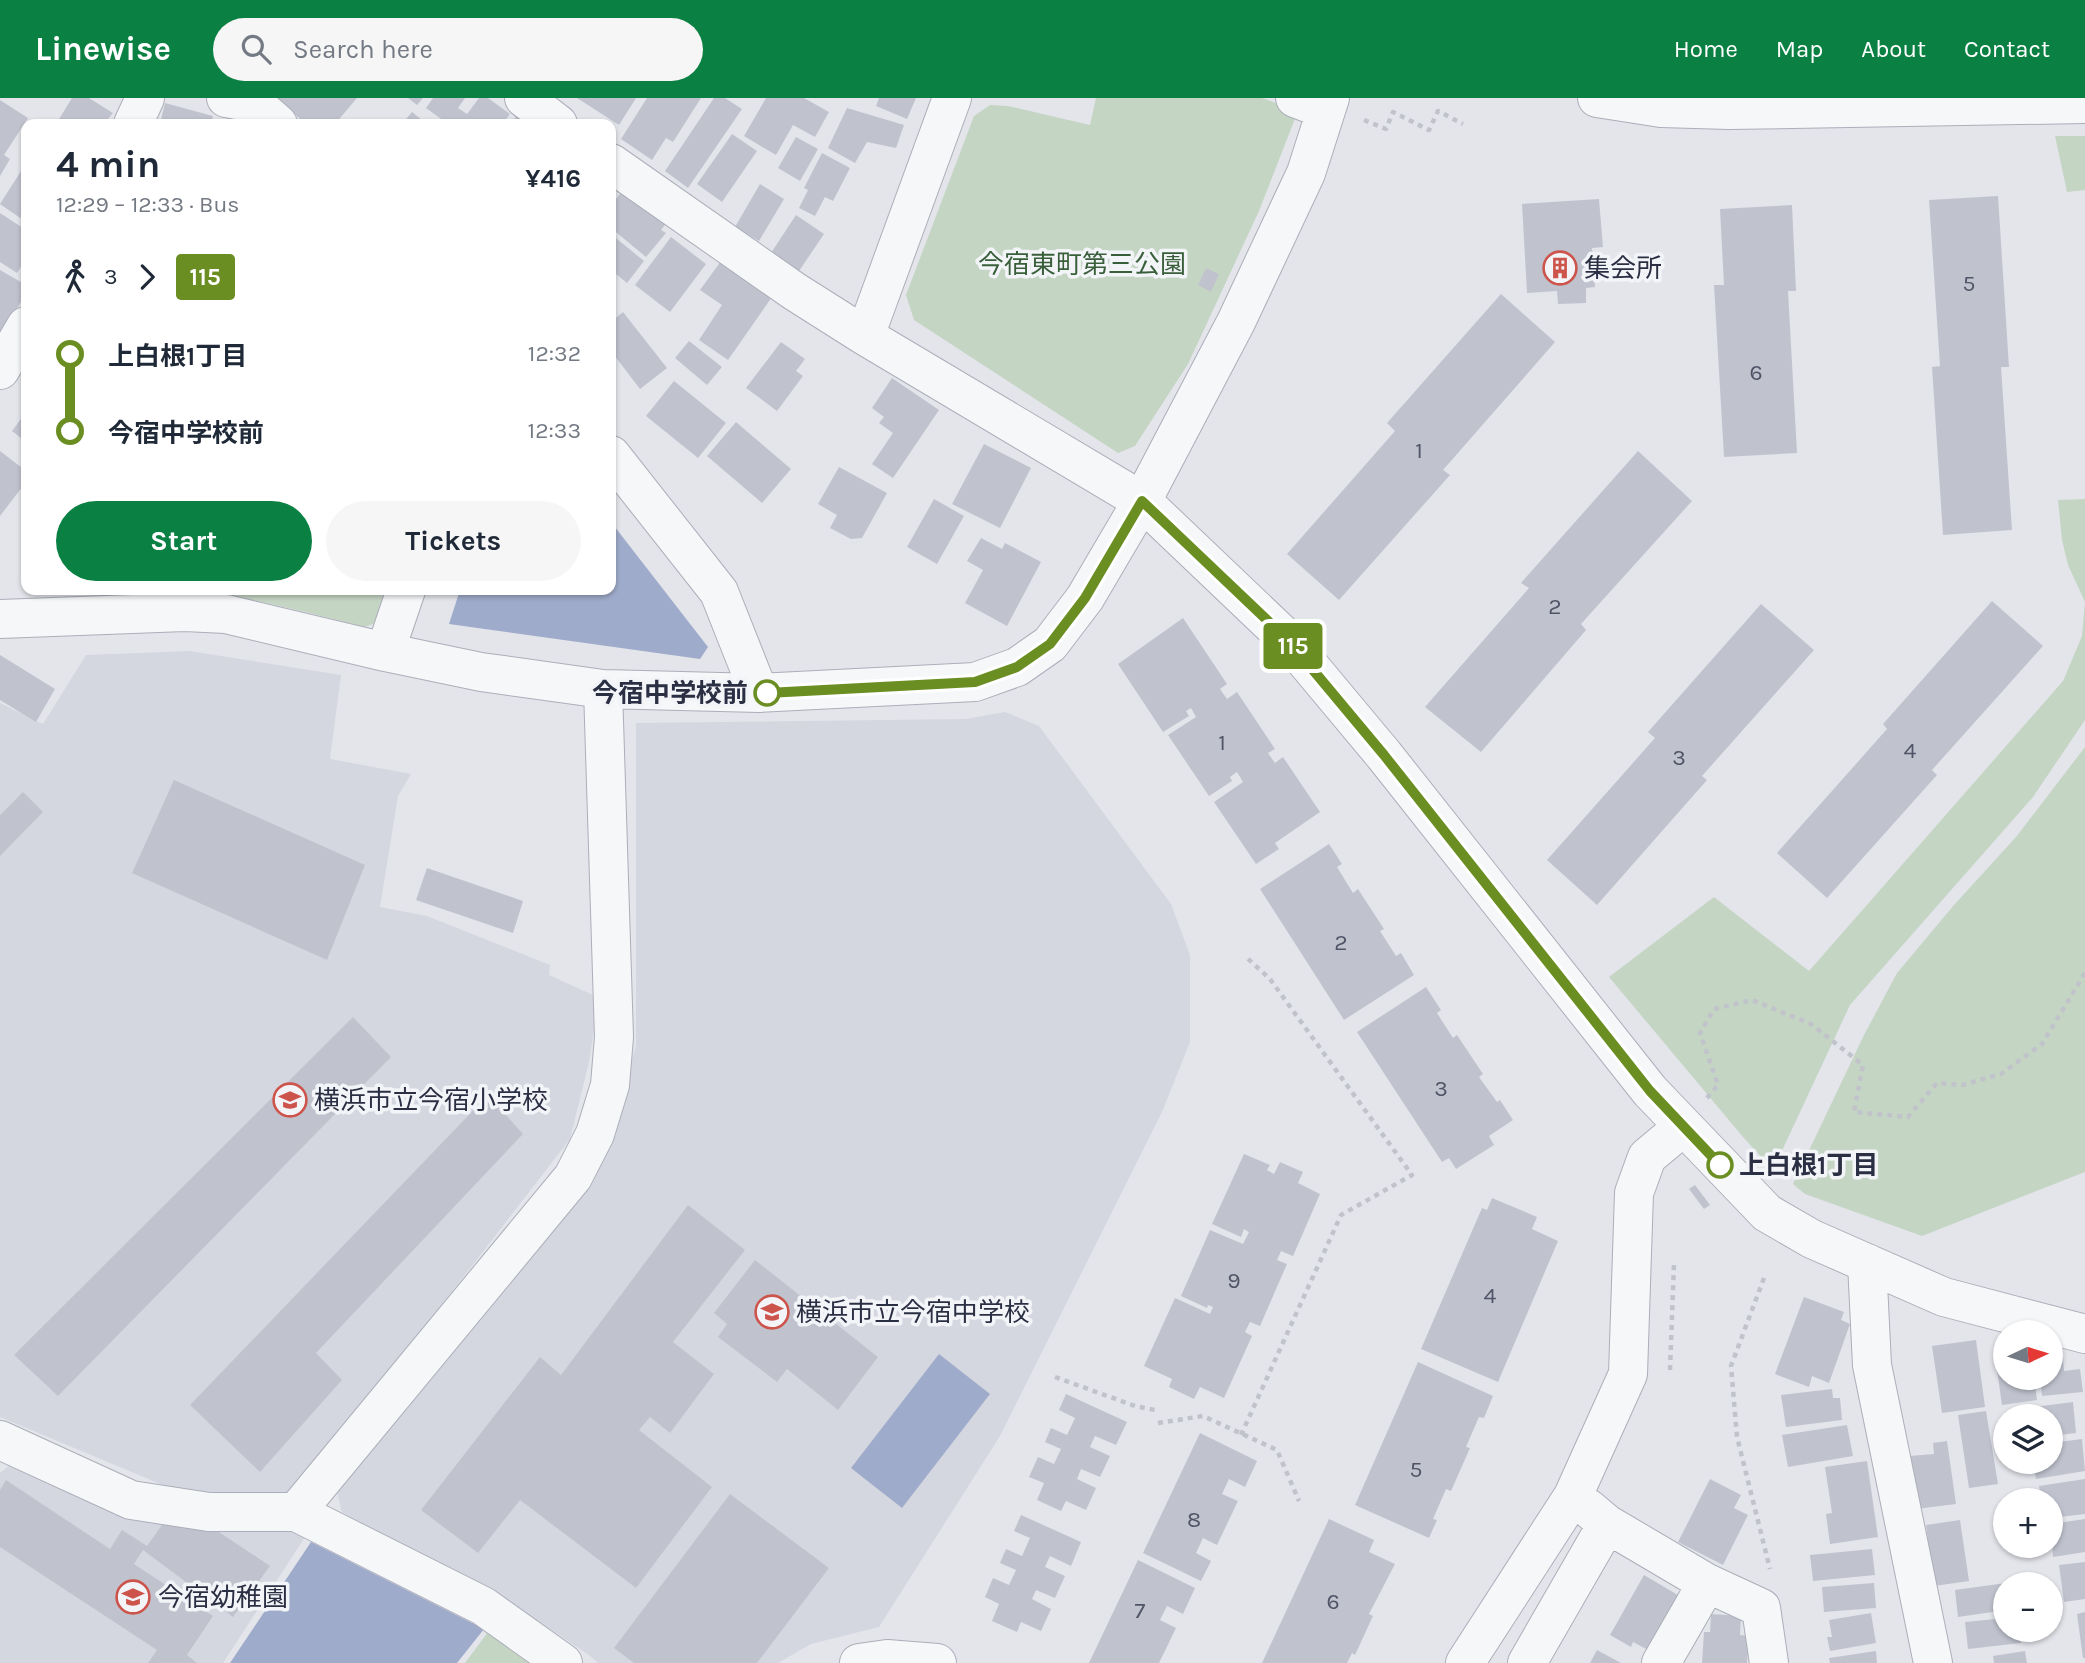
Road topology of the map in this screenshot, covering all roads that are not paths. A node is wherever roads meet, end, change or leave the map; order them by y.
1 (145, 98) edge
2 (226, 98) edge
3 (524, 98) edge
4 (952, 98) edge
5 (1597, 98) edge
6 (1317, 102) edge
7 (2085, 104) edge
8 (135, 119) edge
9 (272, 119) edge
10 (551, 119) edge
11 (616, 166) edge
12 (21, 334) edge
13 (865, 336) junction
14 (0, 370) edge
15 (616, 461) edge
16 (1142, 501) junction
17 (405, 595) edge
18 (0, 619) edge
19 (384, 652) junction
20 (603, 689) junction
21 (759, 693) junction
22 (1693, 1115) junction
23 (1867, 1263) junction
24 (2085, 1334) edge
25 (12, 1447) edge
26 (1573, 1496) junction
27 (296, 1512) junction
28 (1607, 1524) junction
29 (1706, 1583) junction
30 (563, 1663) edge
31 (859, 1663) edge
32 (937, 1663) edge
33 (1465, 1663) edge
34 (1527, 1663) edge
35 (1661, 1663) edge
36 (1769, 1663) edge
37 (1933, 1663) edge

1 - 8 street
2 - 9 street
3 - 10 street
4 - 13 street
5 - 7 street
6 - 16 street
11 - 13 street
12 - 14 street
13 - 16 street
15 - 21 street
16 - 21 street
16 - 22 street
17 - 19 street
18 - 19 street
19 - 20 street
20 - 21 street
20 - 27 street
22 - 23 street
22 - 26 street
23 - 24 street
23 - 37 street
25 - 27 street
26 - 28 street
26 - 33 street
27 - 30 street
28 - 29 street
28 - 34 street
29 - 35 street
29 - 36 street
31 - 32 street

